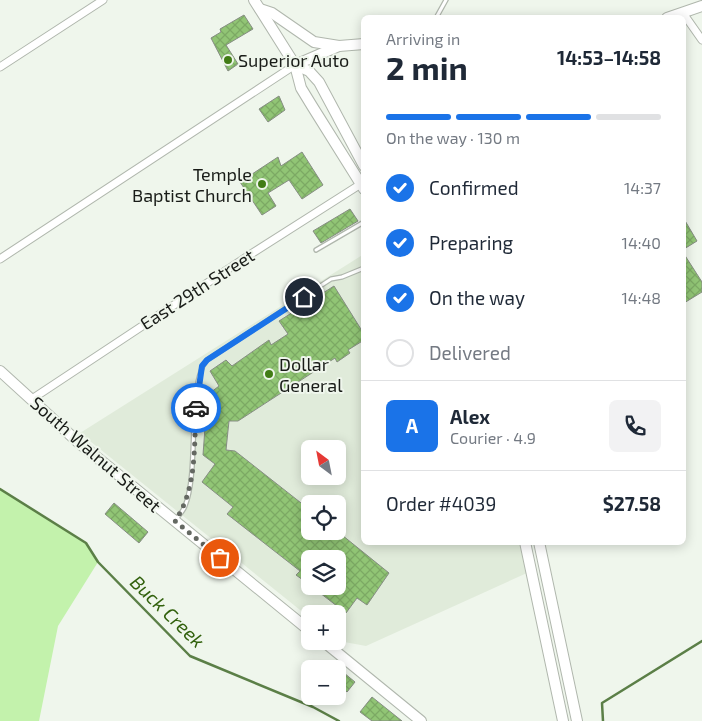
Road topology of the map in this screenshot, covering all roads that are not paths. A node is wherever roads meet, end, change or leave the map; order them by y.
1 (102, 0) edge
2 (446, 0) edge
3 (257, 5) edge
4 (702, 6) edge
5 (683, 13) joint
6 (438, 15) edge
7 (677, 15) edge
8 (686, 17) edge
9 (702, 40) edge
10 (361, 44) edge
11 (339, 46) junction
12 (295, 66) junction
13 (0, 67) edge
14 (361, 161) edge
15 (361, 182) edge
16 (361, 186) edge
17 (361, 224) edge
18 (316, 250) dead end
19 (0, 259) edge
20 (361, 269) edge
21 (0, 371) edge
22 (32, 399) junction
23 (175, 521) junction
24 (526, 545) edge
25 (540, 545) edge
26 (301, 624) edge
27 (334, 650) edge
28 (421, 721) edge
29 (563, 721) edge
30 (577, 721) edge

1 - 13 street
2 - 6 lane
3 - 11 main road
3 - 12 main road
4 - 5 main road
5 - 7 main road
8 - 9 street
10 - 11 main road
11 - 12 main road
12 - 14 main road
12 - 15 main road
12 - 19 street
16 - 22 street, East 29th Street
17 - 18 lane
20 - 23 lane
21 - 22 main road, South Walnut Street
22 - 23 main road, South Walnut Street
23 - 26 main road, South Walnut Street
24 - 29 main road
25 - 30 main road
27 - 28 main road

